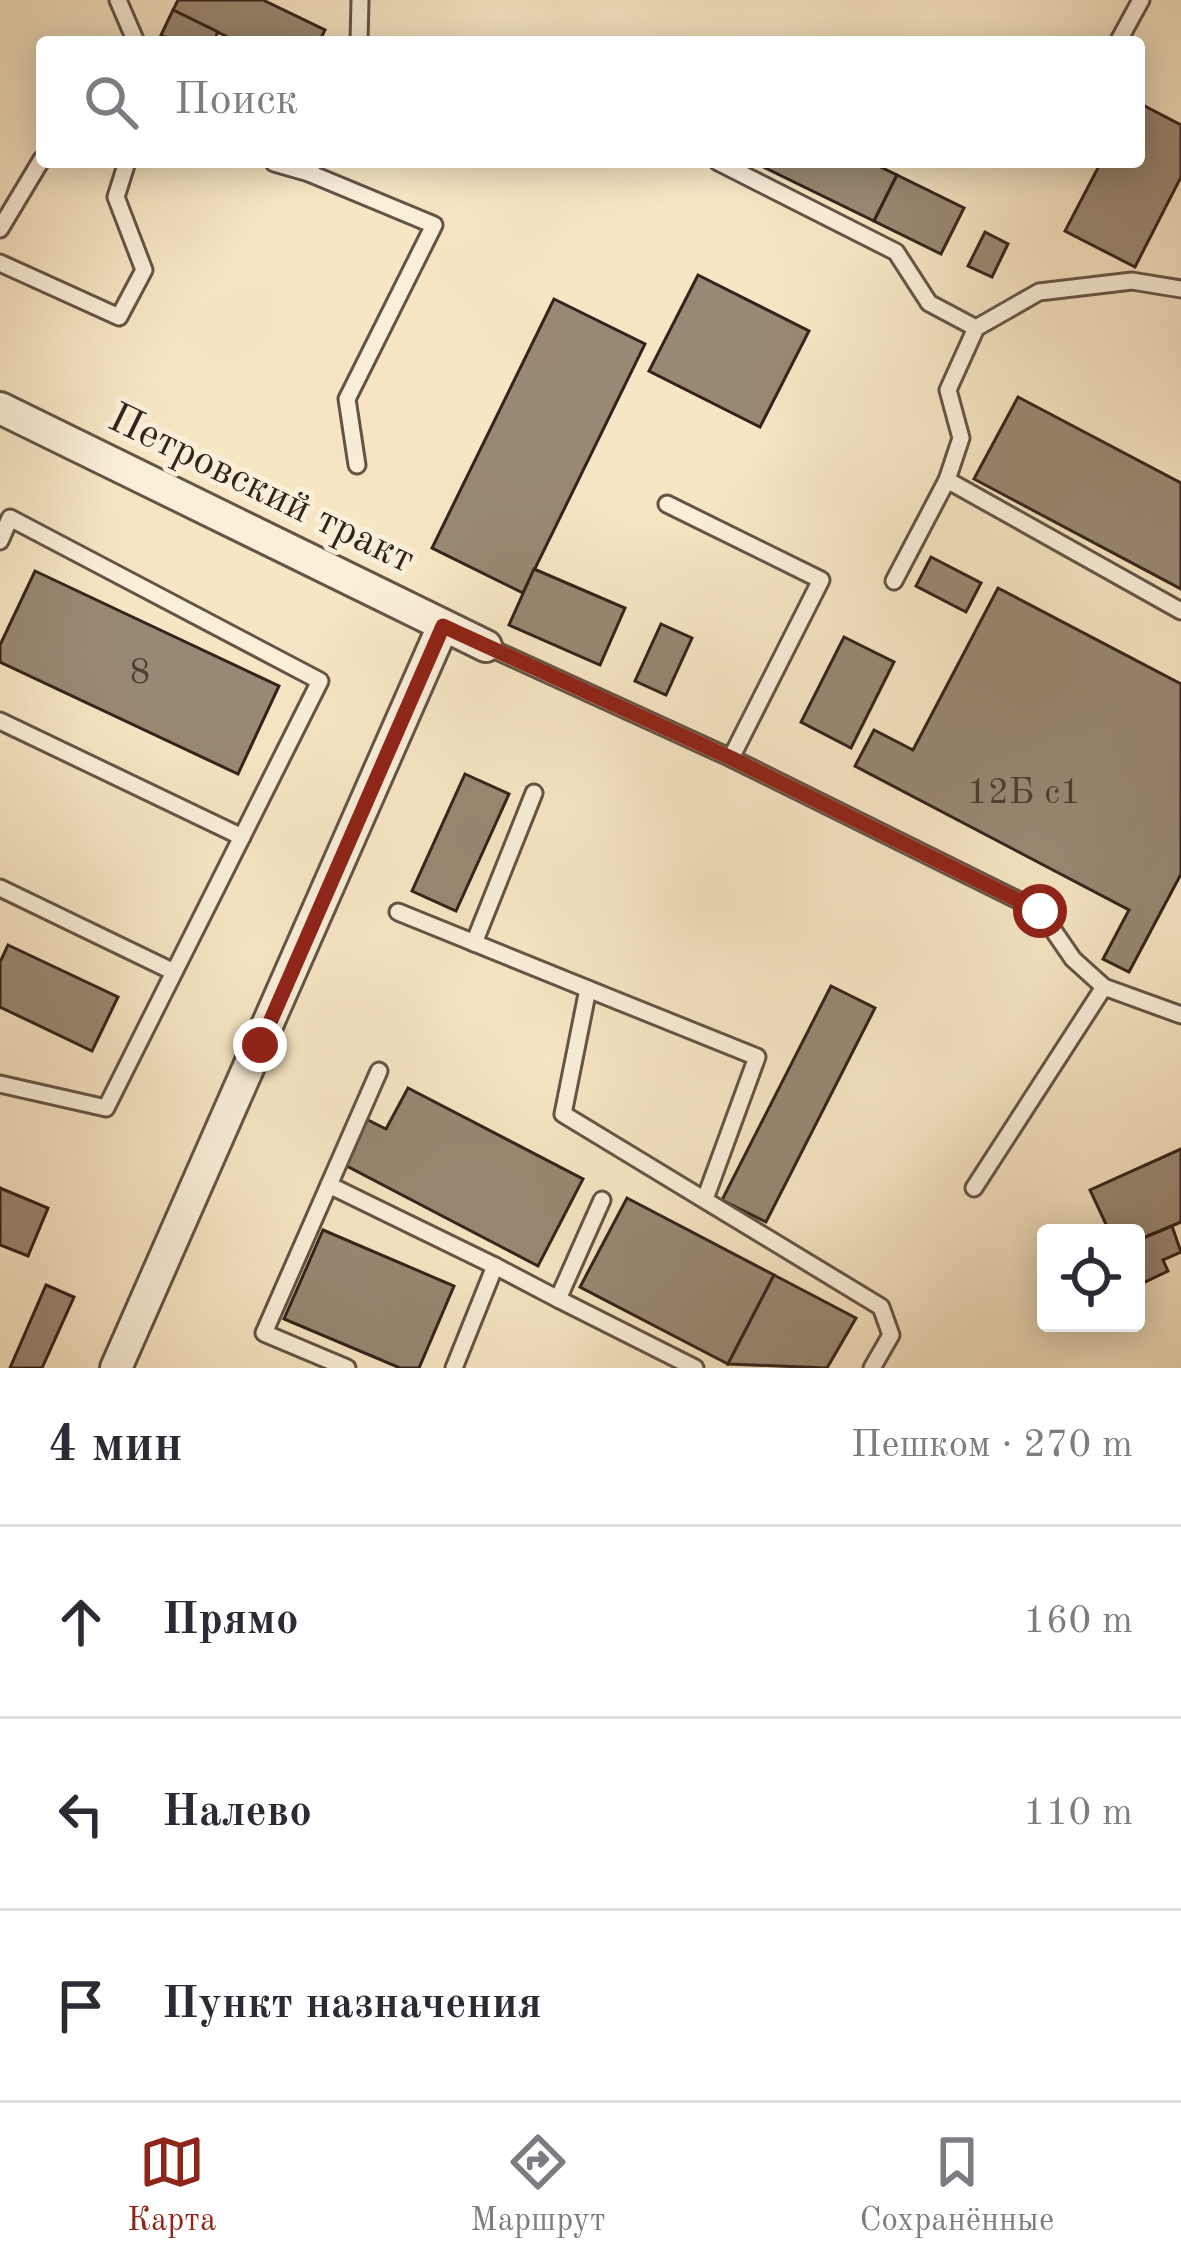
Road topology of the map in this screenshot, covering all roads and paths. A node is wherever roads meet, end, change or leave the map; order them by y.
1 (118, 0) edge
2 (360, 0) edge
3 (1141, 0) edge
4 (133, 36) edge
5 (359, 36) edge
6 (1121, 36) edge
7 (37, 168) edge
8 (123, 168) edge
9 (314, 168) edge
10 (730, 168) edge
11 (0, 229) edge
12 (0, 263) edge
13 (1181, 289) edge
14 (976, 328) junction
15 (0, 408) edge
16 (357, 465) dead end
17 (947, 480) junction
18 (667, 504) dead end
19 (0, 541) edge
20 (894, 581) dead end
21 (1181, 610) edge
22 (443, 626) junction
23 (486, 646) joint
24 (0, 721) edge
25 (731, 758) junction
26 (533, 793) dead end
27 (242, 837) junction
28 (0, 888) edge
29 (398, 912) dead end
30 (474, 943) junction
31 (174, 972) junction
32 (1104, 987) junction
33 (588, 989) junction
34 (1181, 1015) edge
35 (379, 1071) dead end
36 (0, 1084) edge
37 (329, 1185) junction
38 (974, 1188) dead end
39 (705, 1199) junction
40 (602, 1200) dead end
41 (495, 1266) junction
42 (558, 1299) junction
43 (116, 1368) edge
44 (347, 1368) edge
45 (454, 1368) edge
46 (694, 1368) edge
47 (872, 1368) edge

1 - 4 lane
2 - 5 lane
3 - 6 lane
7 - 11 lane
8 - 12 lane
9 - 16 lane
10 - 14 lane
13 - 14 lane
14 - 17 lane
15 - 22 street, Петровский тракт
17 - 20 lane
17 - 21 lane
18 - 25 lane
19 - 27 lane
22 - 23 street, Петровский тракт
22 - 43 street
23 - 25 lane
24 - 27 lane
25 - 32 lane
26 - 30 lane
27 - 31 lane
28 - 31 lane
29 - 30 lane
30 - 33 lane
31 - 36 lane
32 - 34 lane
32 - 38 lane
33 - 39 lane
33 - 39 lane
35 - 37 lane
37 - 41 lane
37 - 44 lane
39 - 47 lane
40 - 42 lane
41 - 42 lane
41 - 45 lane
42 - 46 lane

